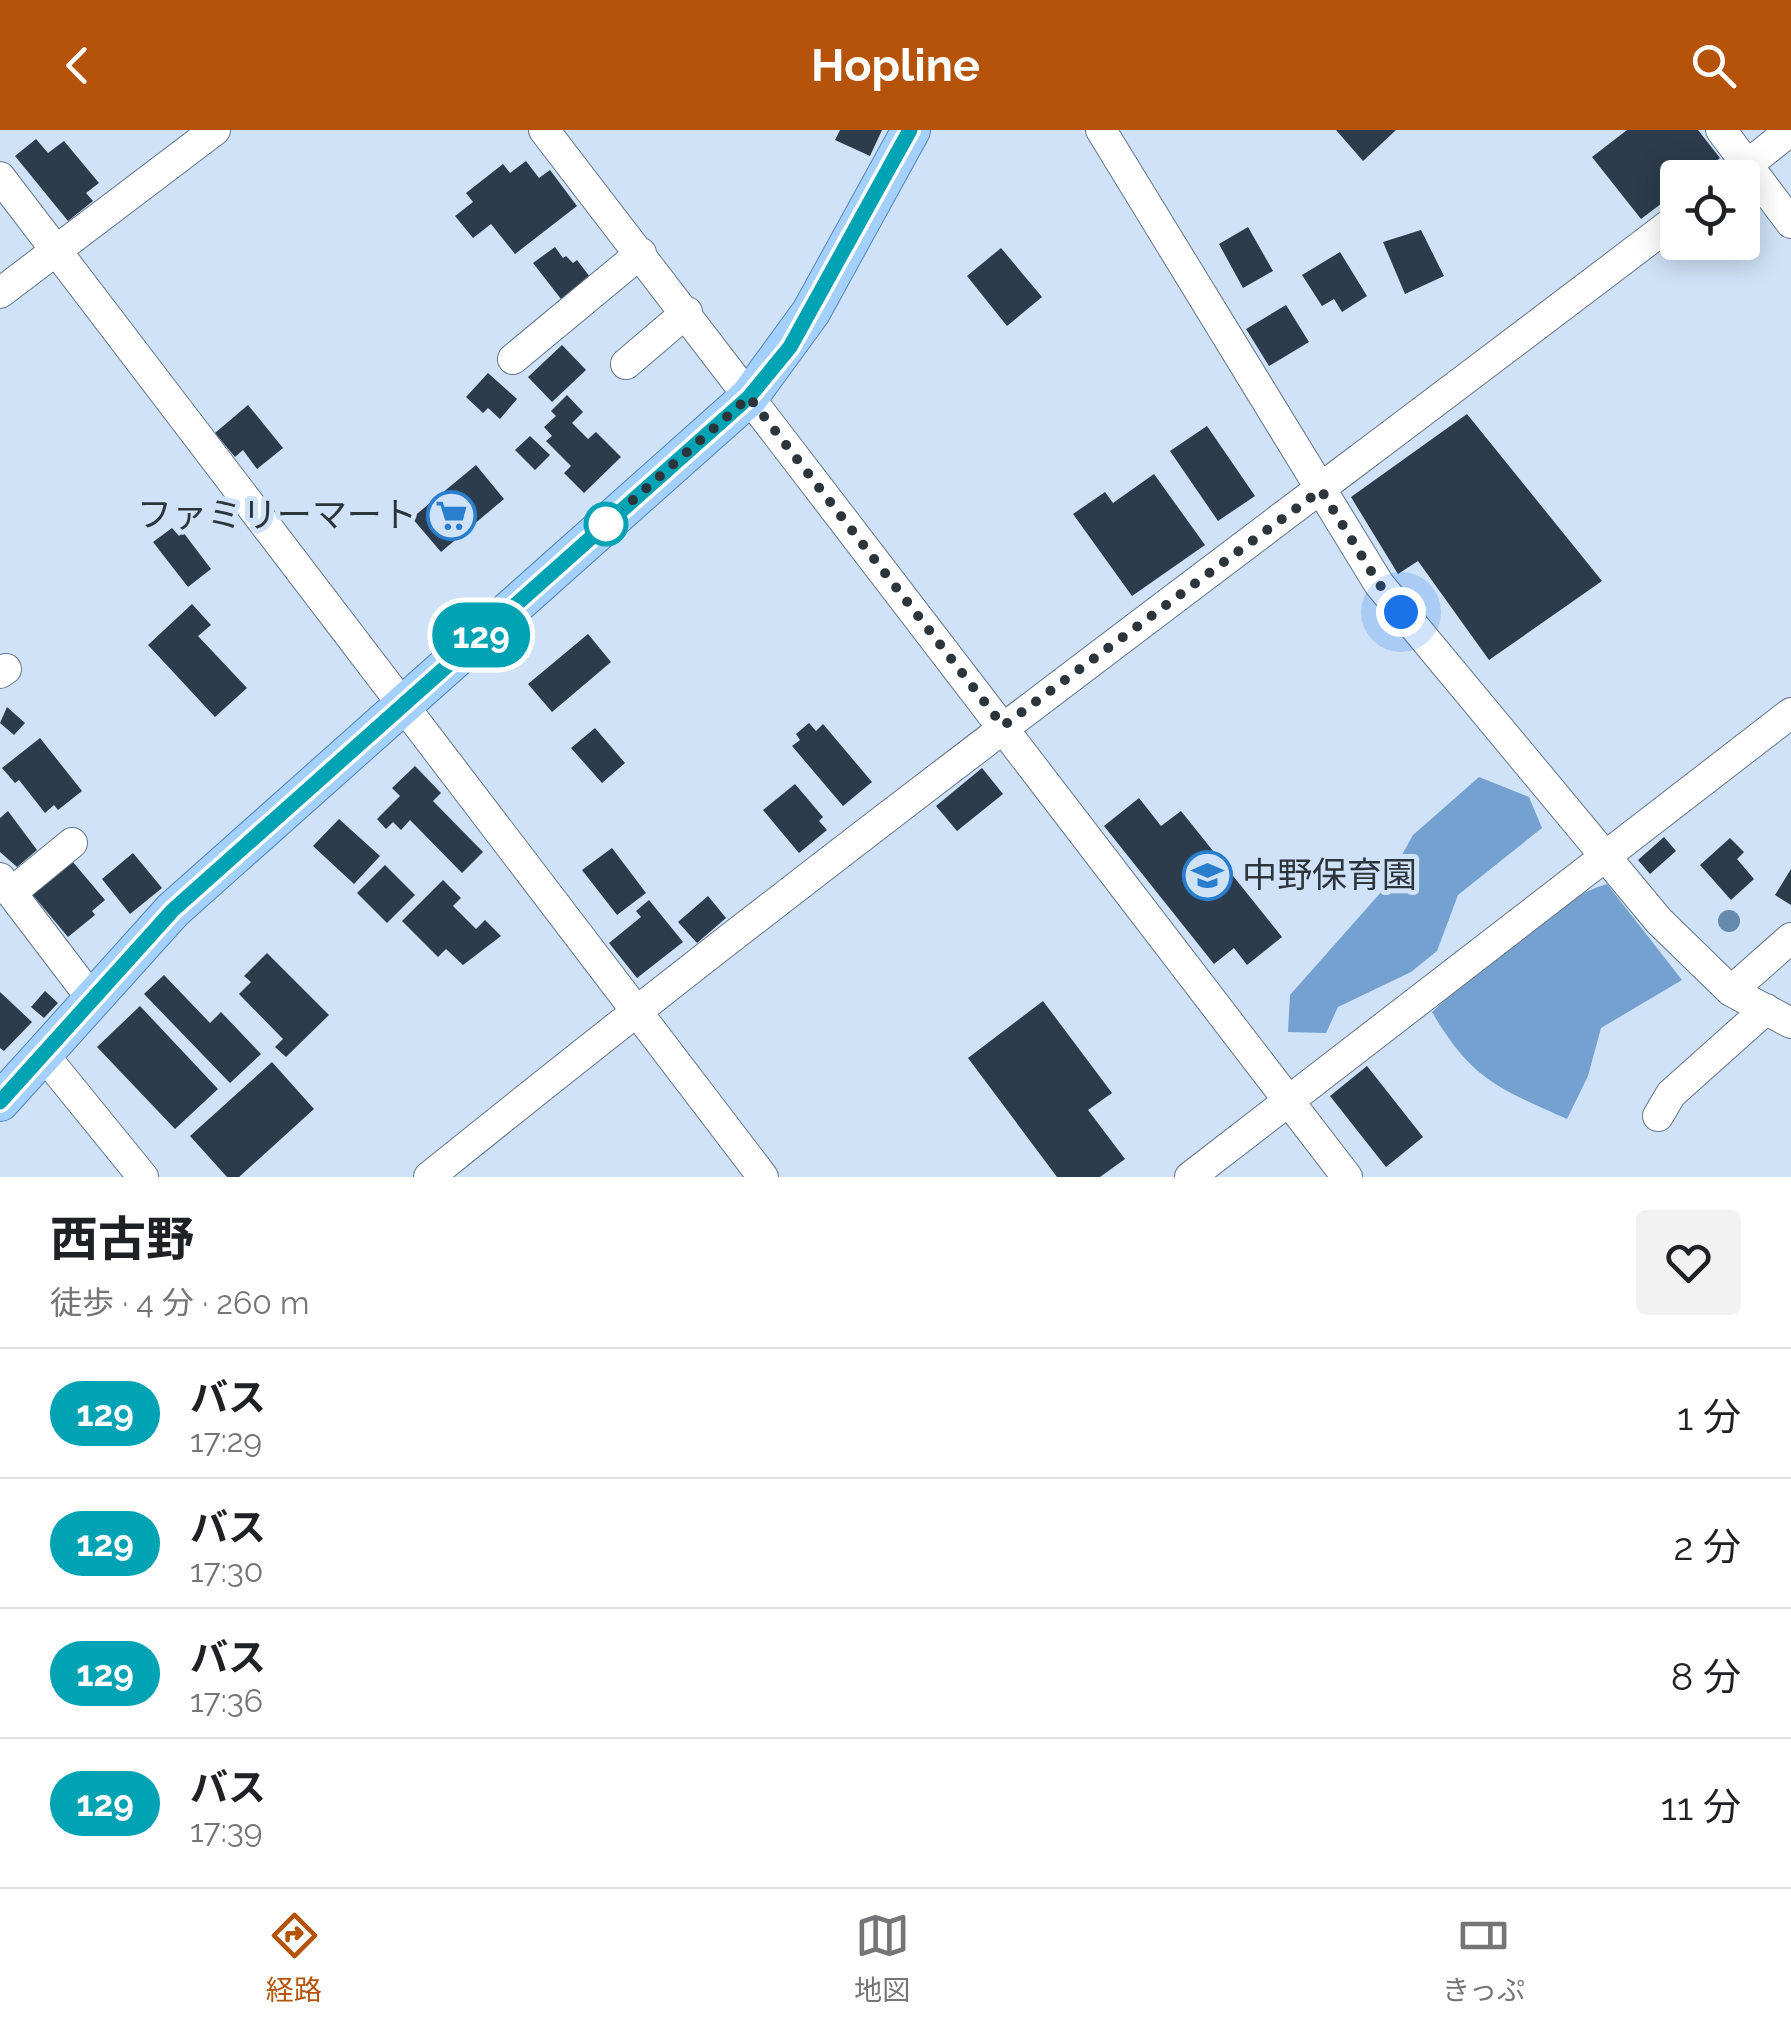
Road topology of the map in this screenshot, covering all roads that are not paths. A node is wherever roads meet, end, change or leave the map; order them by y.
1 (215, 130) edge
2 (544, 130) edge
3 (910, 130) edge
4 (1101, 130) edge
5 (1722, 130) edge
6 (1791, 130) edge
7 (1734, 160) edge
8 (1753, 160) edge
9 (0, 178) edge
10 (1760, 192) edge
11 (1791, 223) edge
12 (1660, 232) edge
13 (56, 250) junction
14 (642, 254) junction
15 (0, 293) edge
16 (687, 312) junction
17 (513, 358) dead end
18 (626, 364) dead end
19 (749, 397) junction
20 (1321, 490) junction
21 (405, 704) junction
22 (1791, 713) edge
23 (1003, 726) junction
24 (72, 843) dead end
25 (1605, 855) junction
26 (6, 885) edge
27 (1791, 938) edge
28 (1731, 991) junction
29 (92, 999) junction
30 (636, 1010) junction
31 (1779, 1016) edge
32 (43, 1054) junction
33 (1290, 1100) junction
34 (0, 1102) edge
35 (1658, 1116) dead end
36 (144, 1177) edge
37 (430, 1177) edge
38 (763, 1177) edge
39 (1190, 1177) edge
40 (1347, 1177) edge

1 - 13 street
2 - 14 street
3 - 19 main road
4 - 20 street
5 - 7 street
6 - 8 street
9 - 13 street
10 - 11 street
12 - 20 street
13 - 15 street
13 - 21 street
14 - 16 street
14 - 17 street
16 - 18 street
16 - 19 street
19 - 21 main road
19 - 23 street
20 - 23 street
20 - 25 street
21 - 29 main road
21 - 30 street
22 - 25 street
23 - 30 street
23 - 33 street
24 - 26 street
25 - 28 street
25 - 33 street
26 - 29 street
27 - 28 street
28 - 31 street
29 - 32 main road
30 - 37 street
30 - 38 street
31 - 35 street
32 - 34 main road
32 - 36 street
33 - 39 street
33 - 40 street

